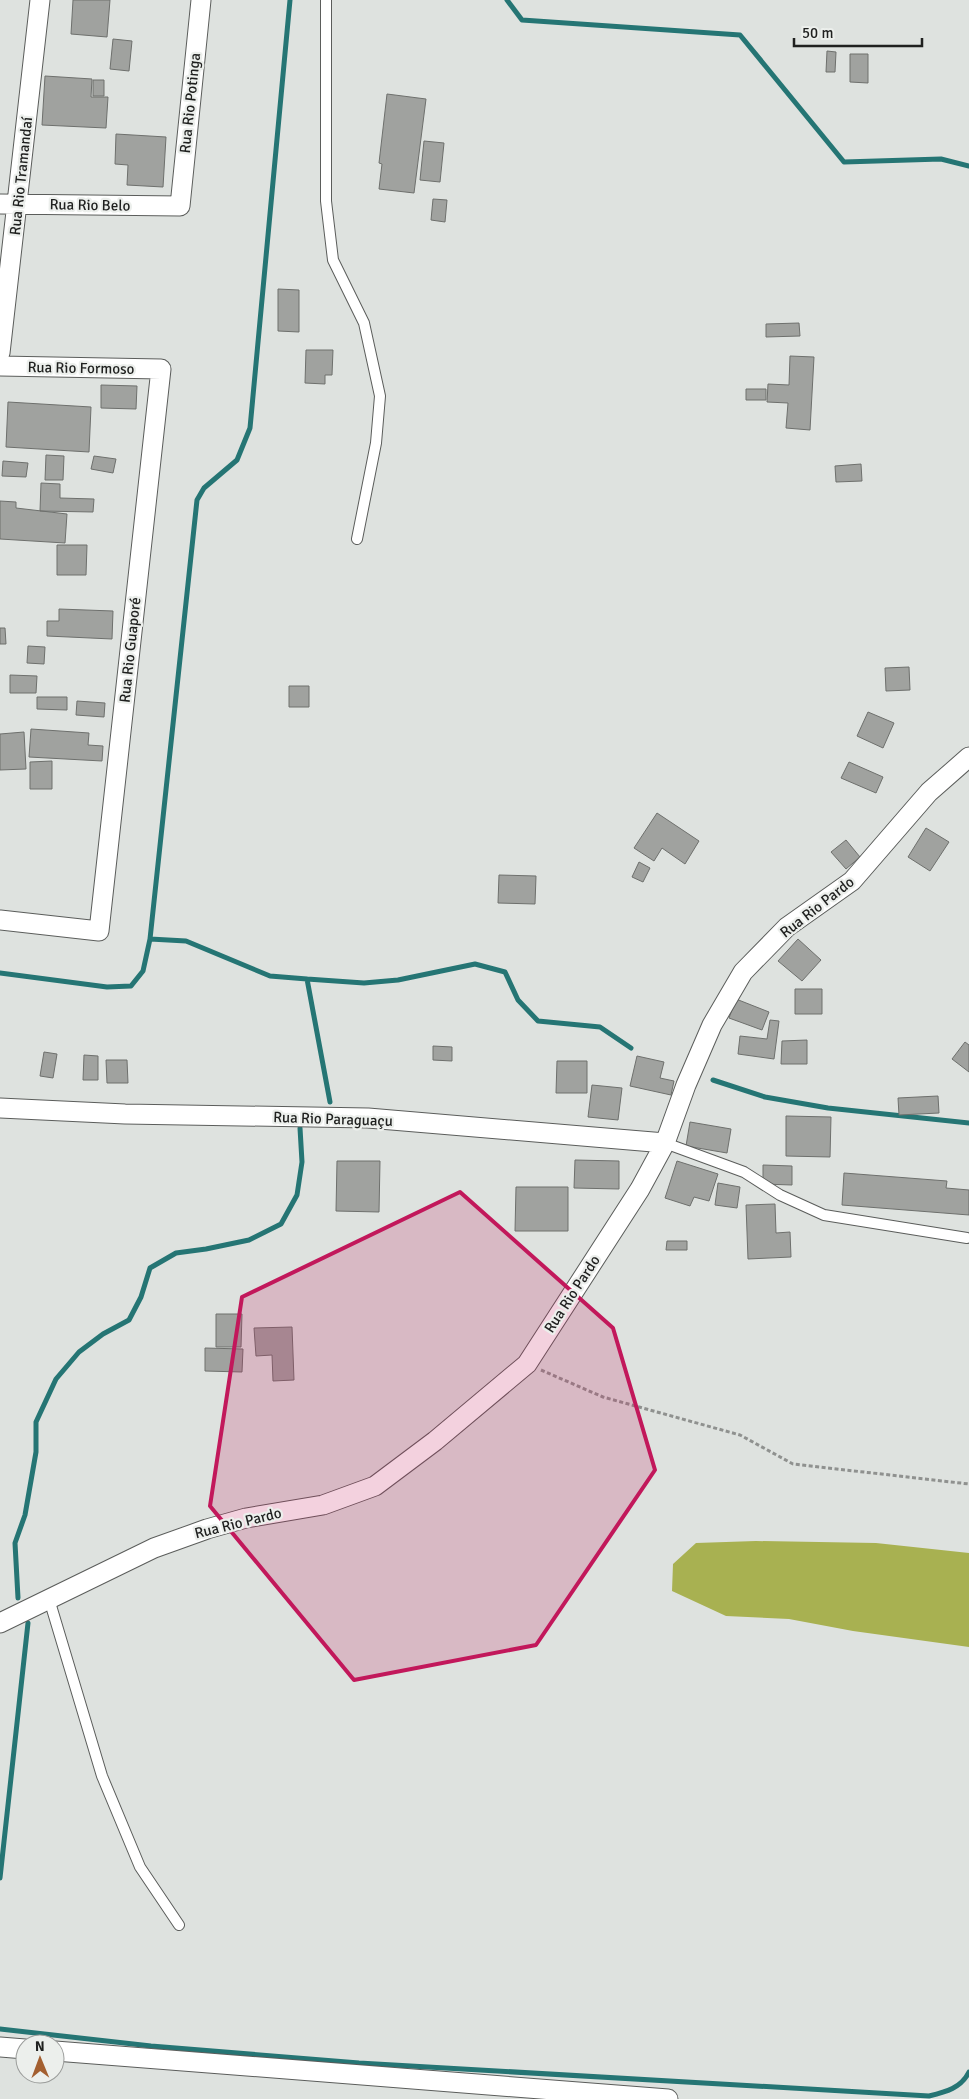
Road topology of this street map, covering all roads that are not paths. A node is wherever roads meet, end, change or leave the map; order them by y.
1 (40, 0) edge
2 (201, 0) edge
3 (326, 0) edge
4 (9, 204) edge
5 (180, 206) joint
6 (0, 353) edge
7 (0, 366) edge
8 (161, 369) joint
9 (357, 539) dead end
10 (969, 757) edge
11 (0, 920) edge
12 (0, 1108) edge
13 (665, 1143) junction
14 (967, 1238) dead end
15 (49, 1599) junction
16 (0, 1623) edge
17 (179, 1925) dead end
18 (0, 2047) edge
19 (15, 2048) edge
20 (65, 2052) edge
21 (668, 2099) edge

1 - 4 street, Rua Rio Tramandaí
2 - 5 street, Rua Rio Potinga
3 - 9 lane
4 - 5 street, Rua Rio Belo
4 - 6 street, Rua Rio Tramandaí
7 - 8 street, Rua Rio Formoso
8 - 11 street, Rua Rio Guaporé
10 - 13 street, Rua Rio Pardo
12 - 13 street, Rua Rio Paraguaçu
13 - 14 lane
13 - 15 street, Rua Rio Pardo
15 - 16 street, Rua Rio Pardo
15 - 17 lane
18 - 19 street
20 - 21 street

